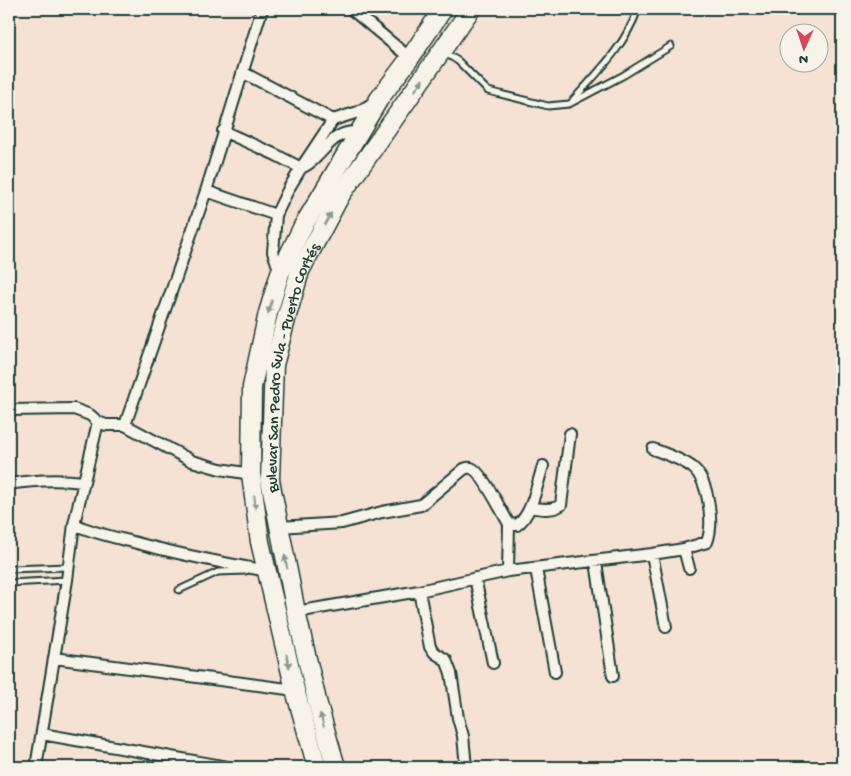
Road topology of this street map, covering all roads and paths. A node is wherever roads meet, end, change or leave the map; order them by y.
1 (262, 9) edge
2 (351, 9) edge
3 (443, 9) edge
4 (471, 9) edge
5 (638, 9) edge
6 (671, 46) dead end
7 (442, 52) junction
8 (410, 58) junction
9 (244, 73) junction
10 (379, 99) junction
11 (569, 104) junction
12 (333, 120) junction
13 (223, 132) junction
14 (360, 133) junction
15 (301, 168) junction
16 (206, 191) junction
17 (276, 215) junction
18 (280, 273) junction
19 (9, 410) edge
20 (98, 422) junction
21 (125, 425) junction
22 (570, 434) dead end
23 (653, 449) dead end
24 (543, 466) dead end
25 (251, 474) junction
26 (84, 482) junction
27 (9, 484) edge
28 (530, 508) junction
29 (74, 524) junction
30 (509, 524) junction
31 (279, 527) junction
32 (684, 549) junction
33 (652, 554) junction
34 (596, 562) junction
35 (69, 567) junction
36 (689, 568) dead end
37 (9, 569) edge
38 (536, 569) junction
39 (508, 571) junction
40 (268, 573) junction
41 (475, 578) junction
42 (67, 580) junction
43 (9, 583) edge
44 (179, 590) dead end
45 (419, 591) junction
46 (296, 612) junction
47 (666, 627) dead end
48 (54, 658) junction
49 (493, 663) dead end
50 (555, 672) dead end
51 (613, 676) dead end
52 (295, 690) junction
53 (42, 734) junction
54 (36, 767) edge
55 (227, 767) edge
56 (317, 767) edge
57 (336, 767) edge
58 (466, 767) edge

1 - 9 street
2 - 8 street
3 - 8 highway, Bulevar San Pedro Sula - Puerto Cortés
4 - 7 highway, Bulevar San Pedro Sula - Puerto Cortés
5 - 11 lane
6 - 11 lane
7 - 11 lane
31 -> 7 highway, Bulevar San Pedro Sula - Puerto Cortés
8 - 10 highway, Bulevar San Pedro Sula - Puerto Cortés
9 - 12 street
9 - 13 street
10 - 12 street
10 - 14 highway, Bulevar San Pedro Sula - Puerto Cortés
12 - 15 street
13 - 15 street
13 - 16 street
14 - 15 street
14 - 18 highway, Bulevar San Pedro Sula - Puerto Cortés
15 - 17 street
16 - 17 street
16 - 21 street
17 - 18 street
18 -> 25 highway, Bulevar San Pedro Sula - Puerto Cortés
19 - 20 street
20 - 21 street
20 - 26 street
21 - 25 street
22 - 28 street
23 - 32 street
24 - 28 street
25 -> 40 highway, Bulevar San Pedro Sula - Puerto Cortés
26 - 27 street
26 - 29 street
28 - 30 street
29 - 35 street
29 - 40 street
30 - 31 street
30 - 39 street
46 -> 31 highway, Bulevar San Pedro Sula - Puerto Cortés
32 - 33 street
32 - 36 street
33 - 34 street
33 - 47 street
34 - 38 street
34 - 51 street
35 - 37 lane
35 - 42 street
38 - 39 street
38 - 50 street
39 - 41 street
40 - 44 lane
40 -> 52 highway, Bulevar San Pedro Sula - Puerto Cortés
41 - 45 street
41 - 49 street
42 - 43 lane
42 - 48 street
45 - 46 street
45 - 58 street
57 -> 46 highway, Bulevar San Pedro Sula - Puerto Cortés
48 - 52 street
48 - 53 street
52 - 56 highway, Bulevar San Pedro Sula - Puerto Cortés
53 - 54 street
53 - 55 street

